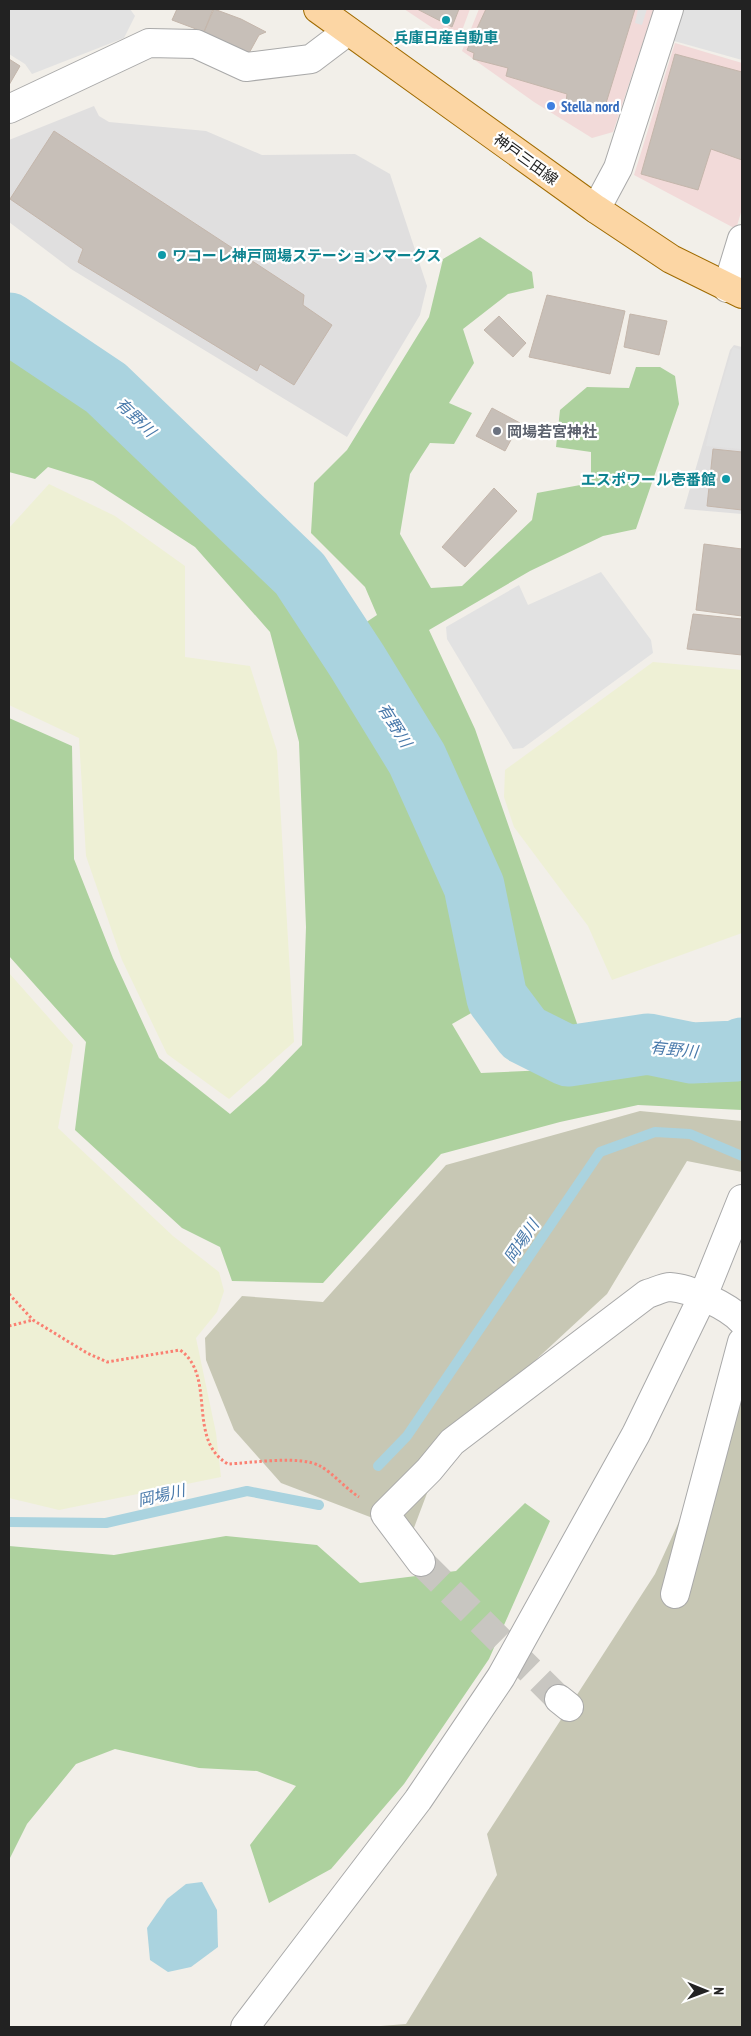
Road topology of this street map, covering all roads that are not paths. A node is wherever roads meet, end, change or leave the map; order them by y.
1 (318, 9) edge
2 (669, 9) edge
3 (348, 31) junction
4 (9, 109) edge
5 (596, 209) junction
6 (742, 239) edge
7 (735, 291) edge
8 (742, 1199) edge
9 (702, 1296) junction
10 (742, 1322) edge
11 (742, 1342) edge
12 (420, 1562) tunnel mouth
13 (675, 1594) dead end
14 (245, 2027) edge

1 - 3 main road, 神戸三田線
2 - 5 street
3 - 4 street
3 - 5 main road, 神戸三田線
5 - 7 main road, 神戸三田線
6 - 7 street
8 - 9 street
9 - 10 street
9 - 12 street
9 - 14 street
11 - 13 street

